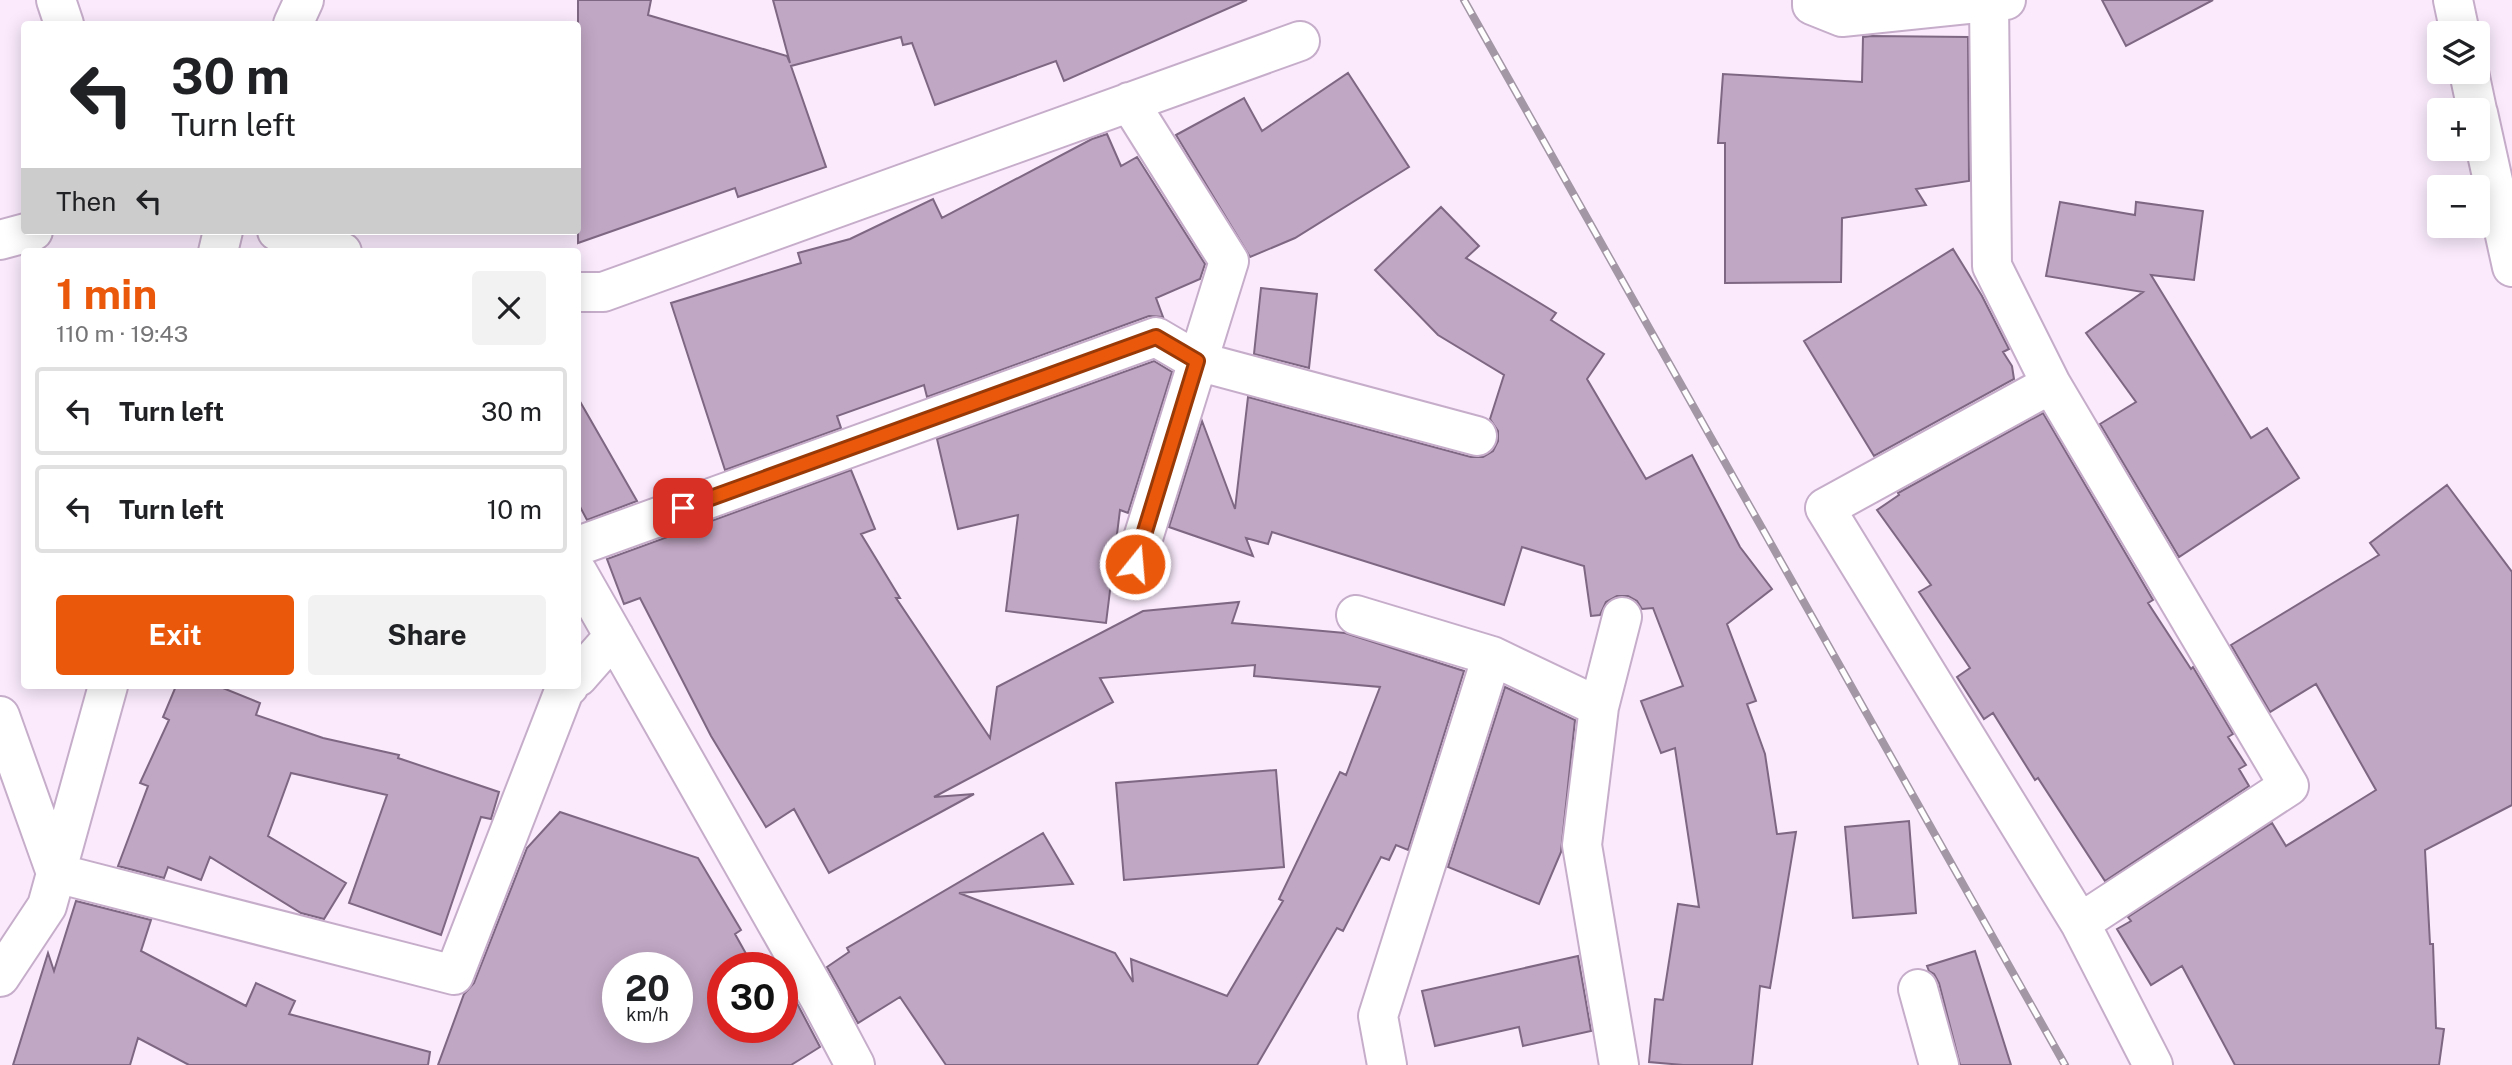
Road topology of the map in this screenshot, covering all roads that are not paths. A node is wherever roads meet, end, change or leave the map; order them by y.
1 (56, 0) edge
2 (304, 0) edge
3 (1812, 0) edge
4 (2453, 0) edge
5 (1998, 1) edge
6 (63, 21) edge
7 (294, 21) edge
8 (2457, 21) edge
9 (1300, 41) dead end
10 (1129, 102) junction
11 (2489, 161) edge
12 (21, 234) edge
13 (289, 235) edge
14 (0, 240) edge
15 (329, 248) edge
16 (2512, 267) edge
17 (581, 292) edge
18 (1197, 361) junction
19 (2051, 384) junction
20 (1477, 436) dead end
21 (581, 545) edge
22 (1135, 564) dead end
23 (581, 578) edge
24 (1356, 615) dead end
25 (1622, 617) dead end
26 (614, 636) junction
27 (1492, 656) junction
28 (581, 674) edge
29 (107, 689) edge
30 (566, 689) edge
31 (1599, 707) junction
32 (0, 716) edge
33 (56, 873) junction
34 (2080, 923) junction
35 (0, 977) edge
36 (1918, 989) dead end
37 (855, 1065) edge
38 (1387, 1065) edge
39 (1619, 1065) edge
40 (1938, 1065) edge
41 (2153, 1065) edge

1 - 6 street
2 - 7 street
3 - 5 street
4 - 8 street
5 - 19 street
9 - 10 street
10 - 17 street
10 - 18 street
11 - 16 street
12 - 14 street
13 - 15 street
18 - 20 street
18 - 21 street
18 - 22 street
19 - 34 street
19 - 34 street
23 - 26 street
24 - 27 street
25 - 31 street
26 - 28 street
26 - 37 street
27 - 31 street
27 - 38 street
29 - 33 street
30 - 33 street
31 - 39 street
32 - 33 street
33 - 35 street
34 - 41 street
36 - 40 street

